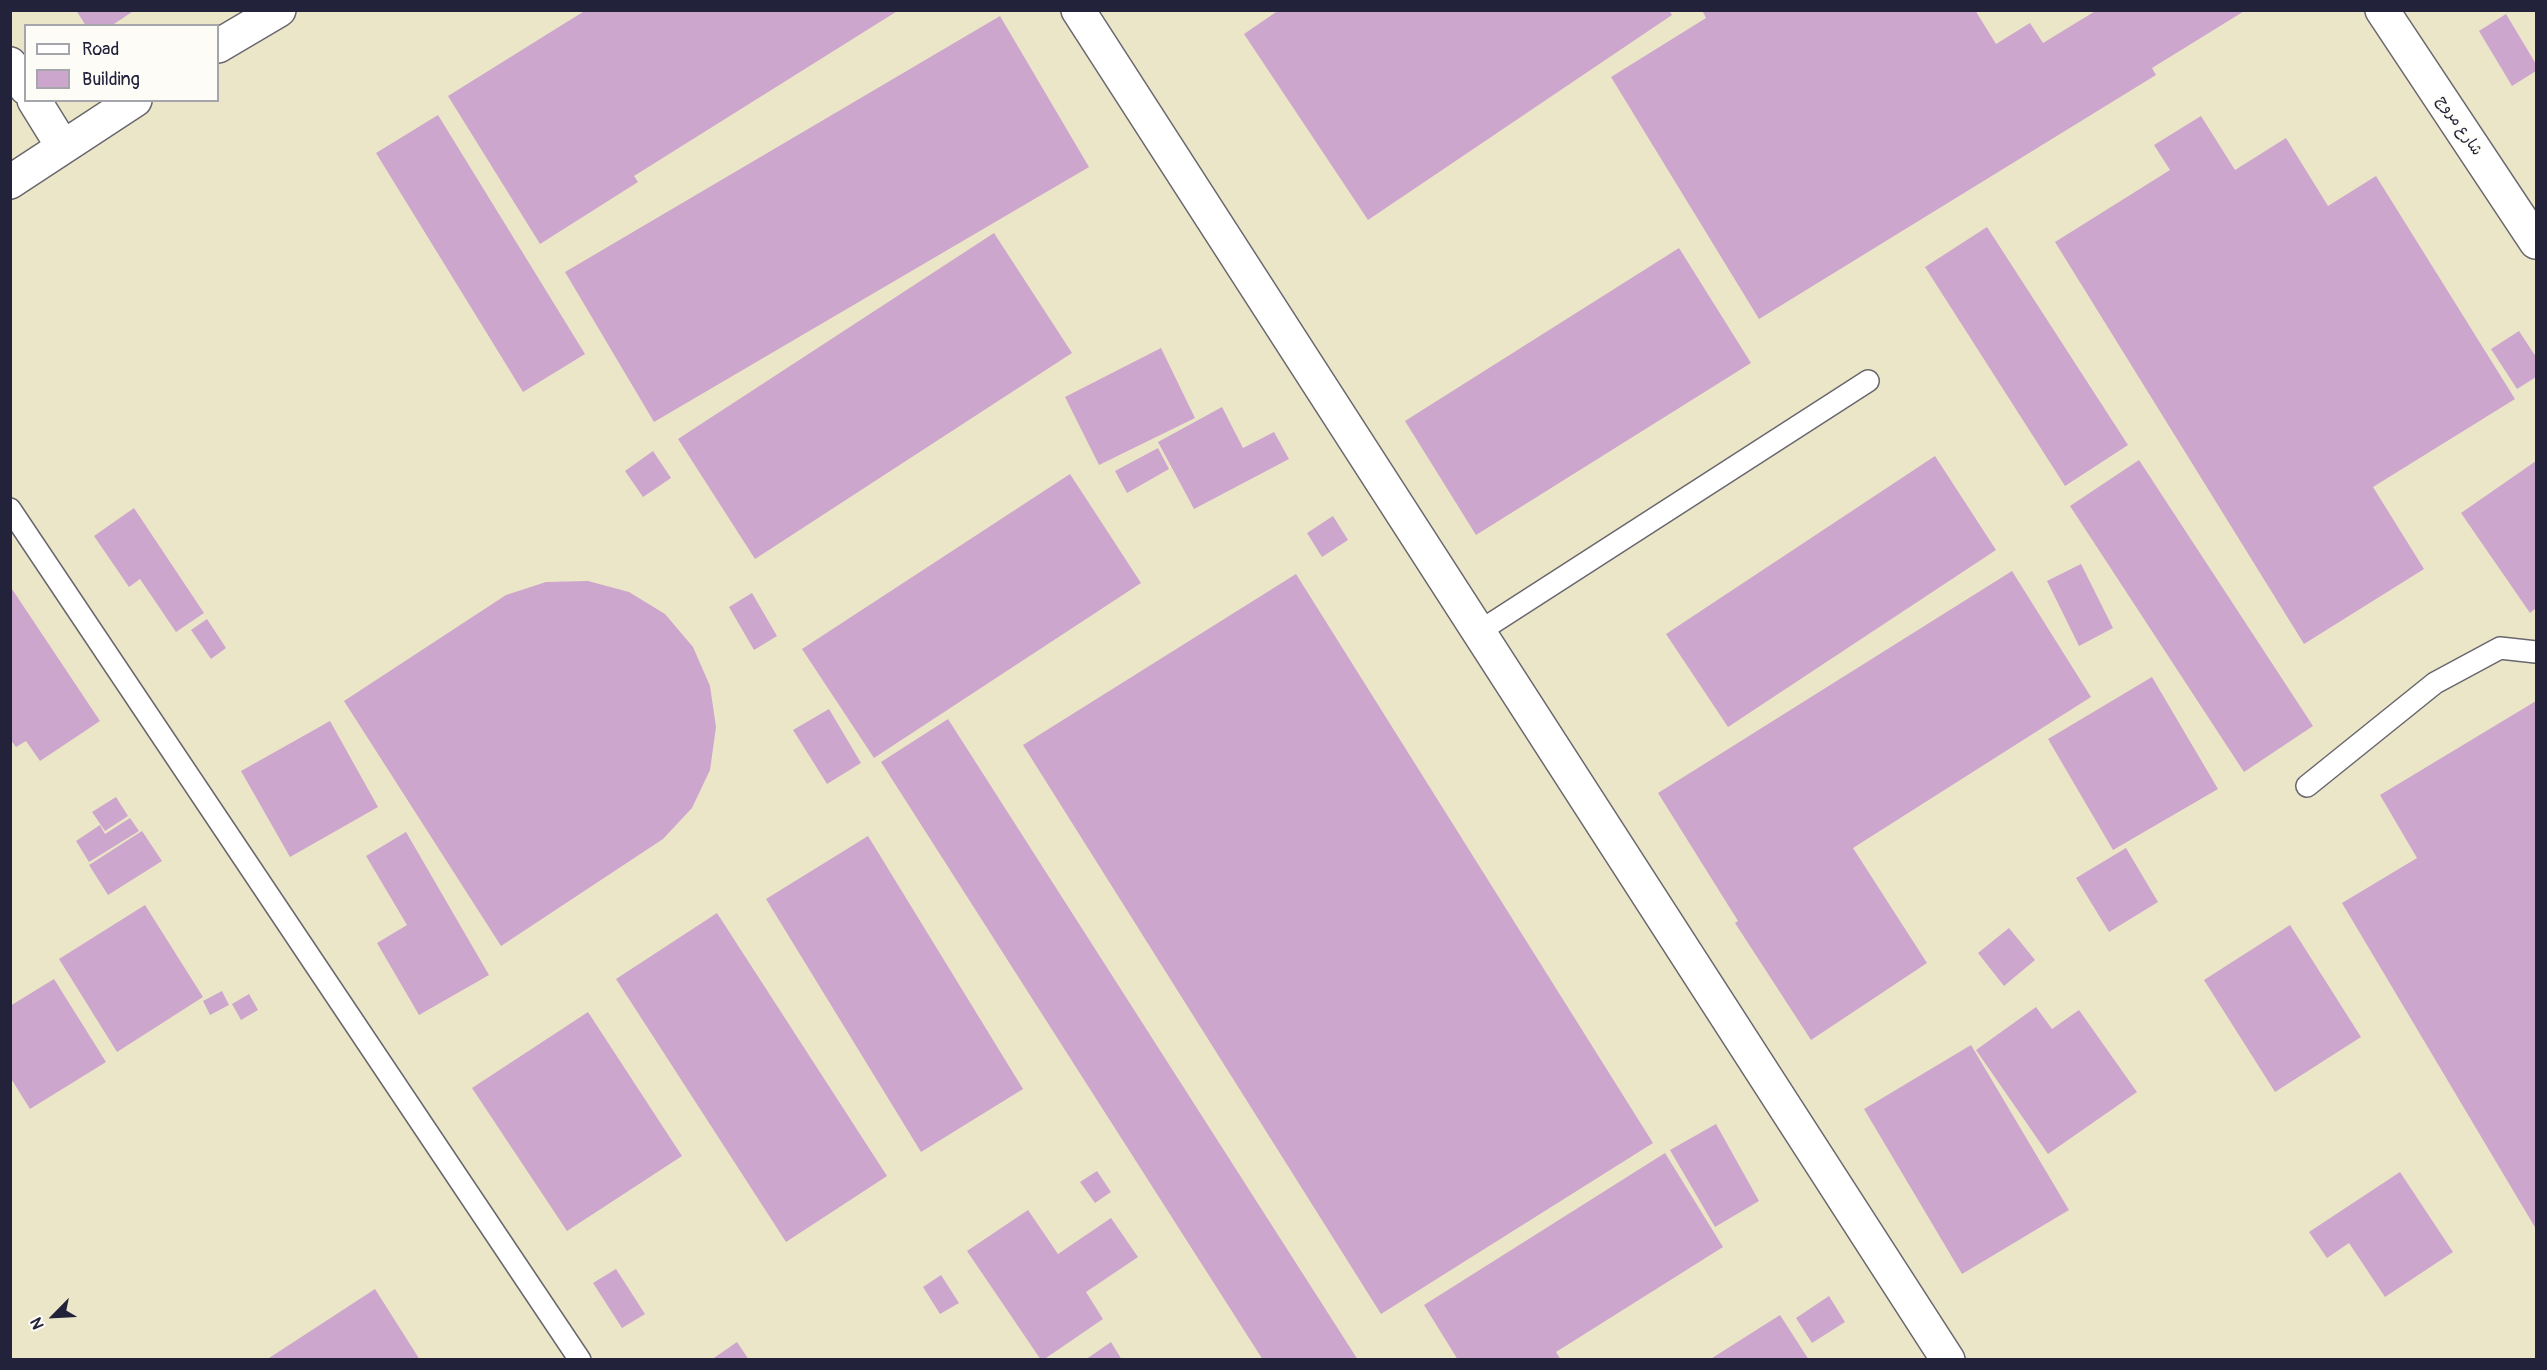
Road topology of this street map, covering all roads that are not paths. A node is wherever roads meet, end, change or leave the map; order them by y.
1 (279, 10) edge
2 (1078, 10) edge
3 (2382, 10) edge
4 (219, 45) edge
5 (10, 64) edge
6 (24, 85) edge
7 (35, 102) edge
8 (132, 102) edge
9 (63, 147) junction
10 (10, 182) edge
11 (2536, 242) edge
12 (1868, 381) dead end
13 (10, 509) edge
14 (1480, 631) junction
15 (2536, 652) edge
16 (2307, 786) dead end
17 (580, 1359) edge
18 (1948, 1359) edge

1 - 4 street
2 - 14 street
3 - 11 street, شارع مروج
5 - 6 street
7 - 9 street
8 - 9 street
9 - 10 street
12 - 14 lane
13 - 17 lane
14 - 18 street
15 - 16 lane

